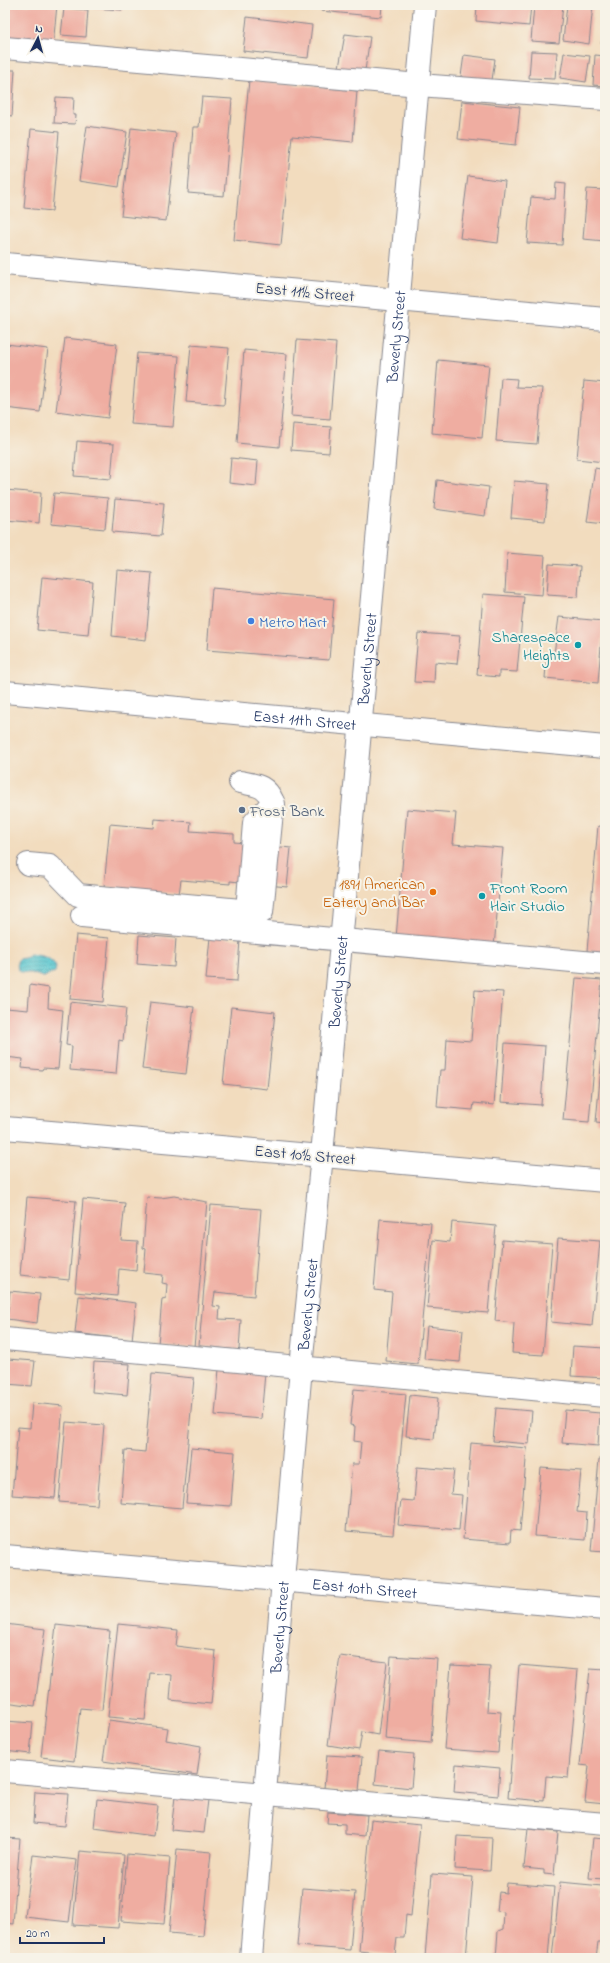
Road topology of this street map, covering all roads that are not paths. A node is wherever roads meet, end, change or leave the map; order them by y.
1 (425, 5) edge
2 (5, 48) edge
3 (419, 85) junction
4 (605, 99) edge
5 (5, 264) edge
6 (399, 300) junction
7 (605, 319) edge
8 (5, 692) edge
9 (361, 723) junction
10 (605, 747) edge
11 (240, 782) dead end
12 (273, 802) junction
13 (28, 864) dead end
14 (254, 911) junction
15 (82, 916) dead end
16 (342, 941) junction
17 (605, 964) edge
18 (5, 1128) edge
19 (322, 1155) junction
20 (605, 1181) edge
21 (5, 1339) edge
22 (301, 1367) junction
23 (605, 1396) edge
24 (5, 1556) edge
25 (284, 1580) junction
26 (605, 1609) edge
27 (5, 1771) edge
28 (264, 1794) junction
29 (605, 1824) edge
30 (251, 1958) edge

1 - 3 street, Beverly Street
2 - 3 street
3 - 4 street
3 - 6 street, Beverly Street
5 - 6 street, East 11½ Street
6 - 7 street, East 11½ Street
6 - 9 street, Beverly Street
8 - 9 street, East 11th Street
9 - 10 street, East 11th Street
9 - 16 street, Beverly Street
11 - 12 street
12 - 14 street
12 - 14 street
13 - 14 street
15 - 16 street
16 - 17 street
16 - 19 street, Beverly Street
18 - 19 street, East 10½ Street
19 - 20 street, East 10½ Street
19 - 22 street, Beverly Street
21 - 22 street
22 - 23 street
22 - 25 street, Beverly Street
24 - 25 street, East 10th Street
25 - 26 street, East 10th Street
25 - 28 street, Beverly Street
27 - 28 street
28 - 29 street
28 - 30 street, Beverly Street

